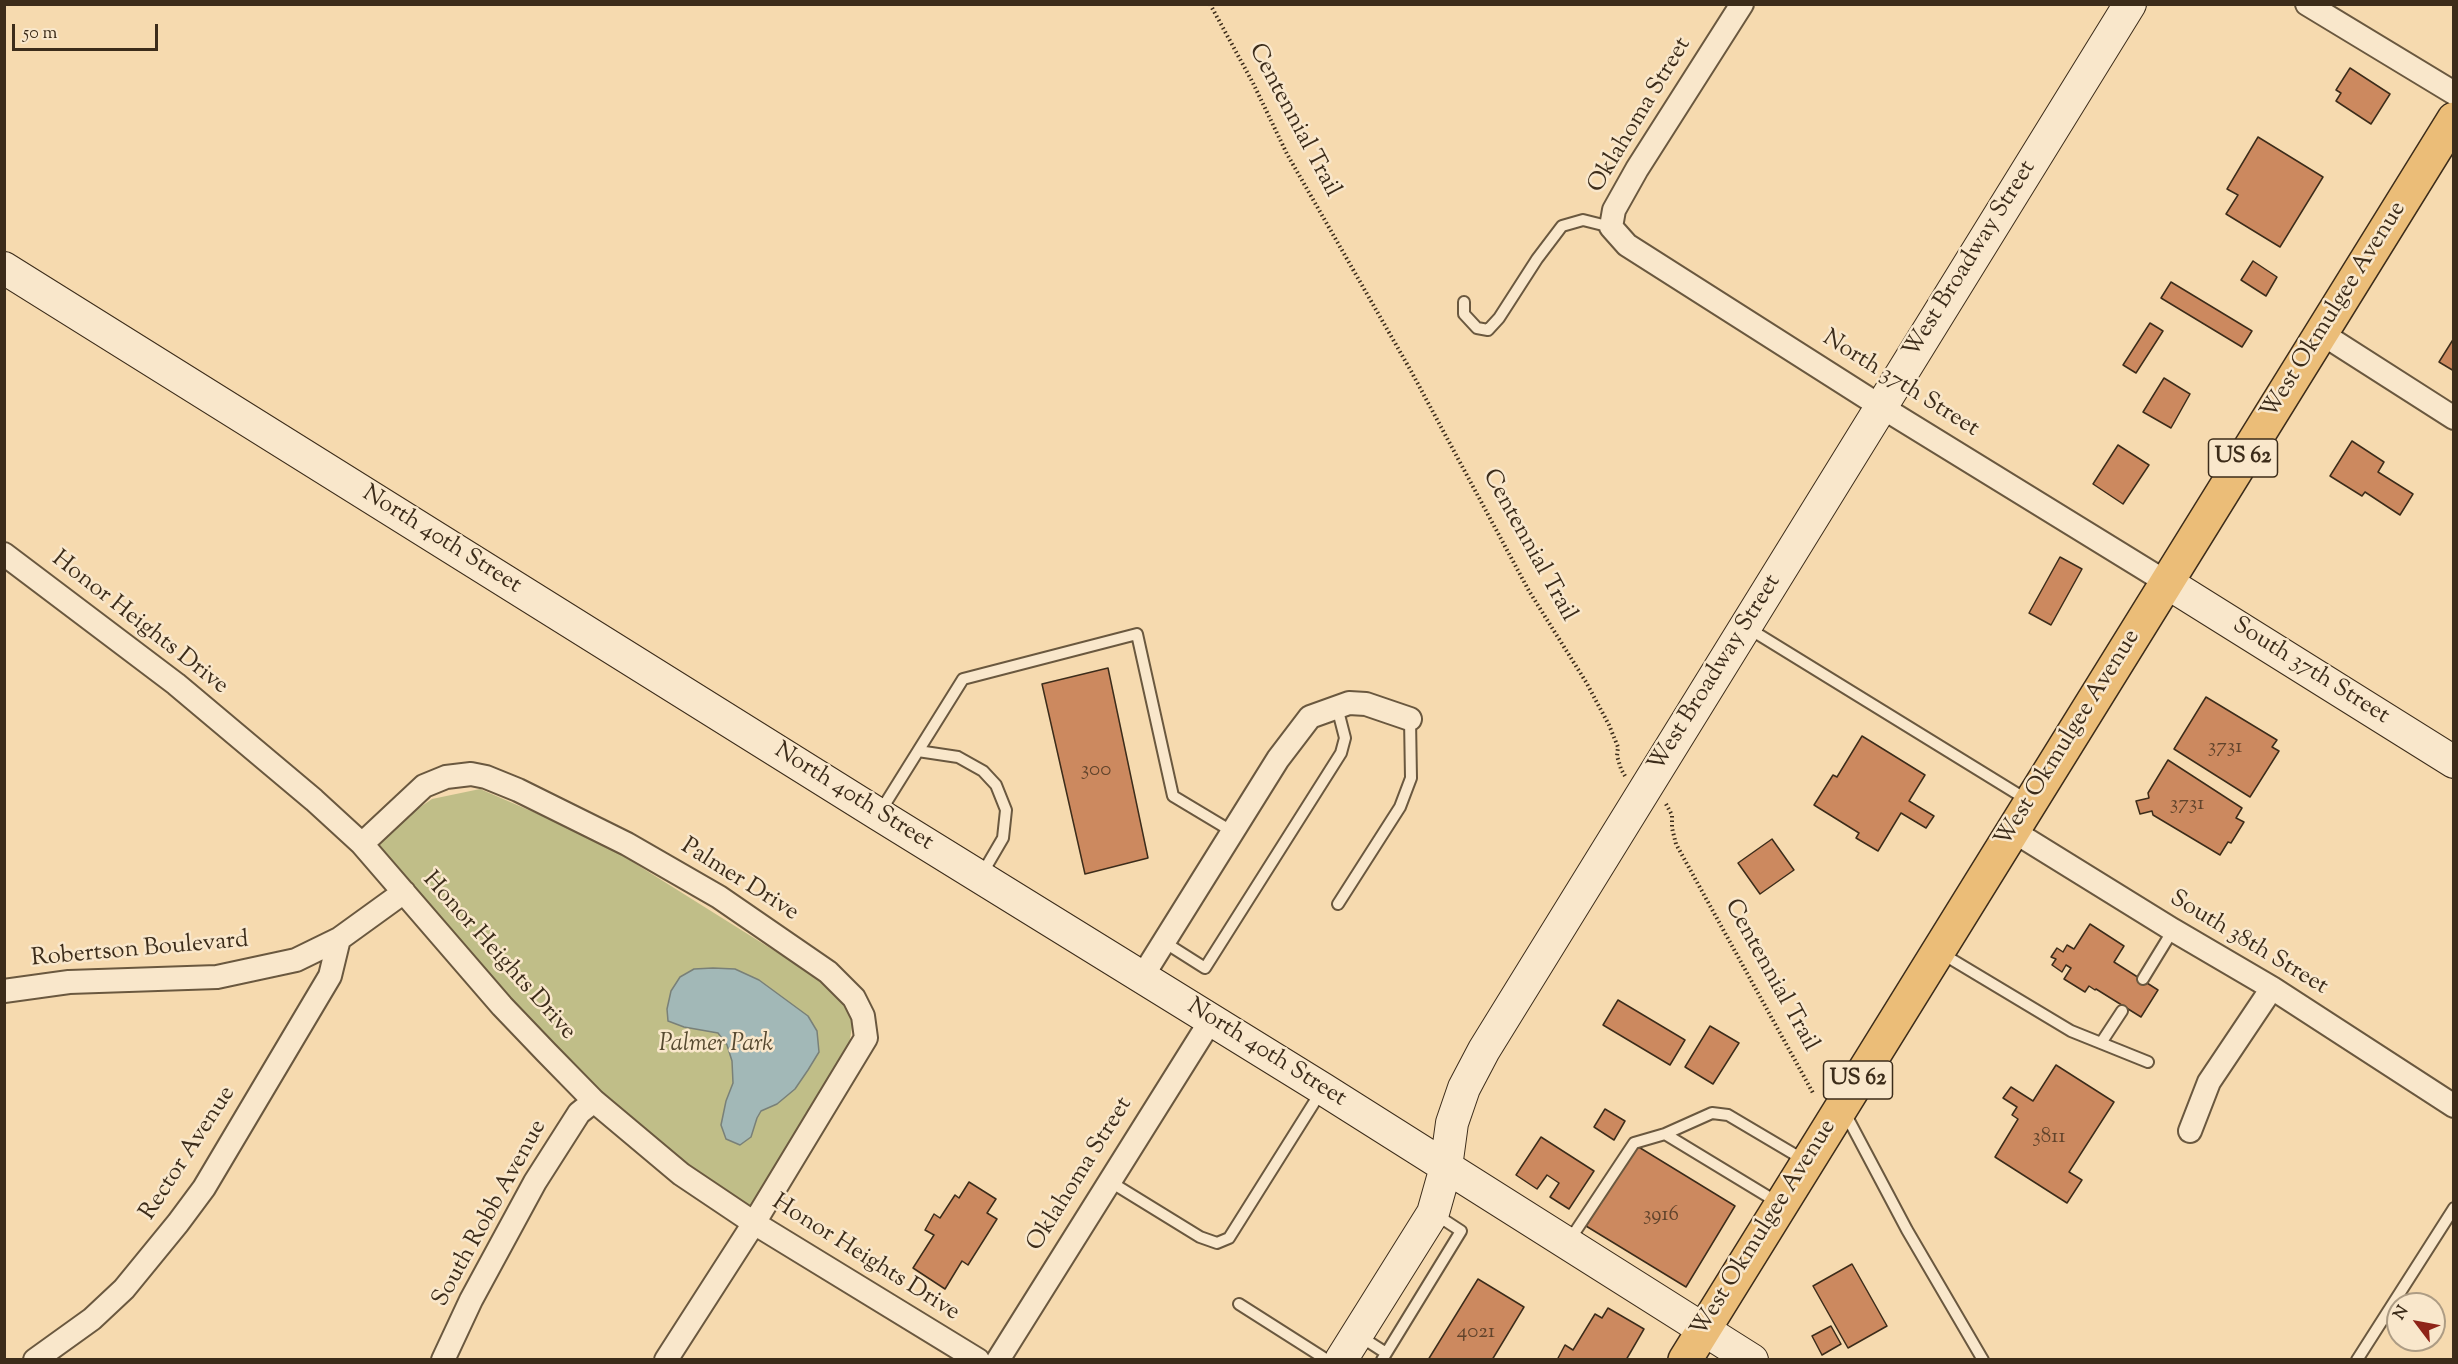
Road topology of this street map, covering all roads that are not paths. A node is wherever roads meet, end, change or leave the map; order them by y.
1 (1742, 4) edge
2 (2130, 4) edge
3 (2307, 4) edge
4 (2454, 93) edge
5 (2454, 119) edge
6 (1611, 227) junction
7 (4, 268) edge
8 (1464, 302) dead end
9 (2321, 333) junction
10 (1881, 406) junction
11 (2451, 413) edge
12 (4, 554) edge
13 (2166, 582) junction
14 (1745, 626) junction
15 (1337, 707) junction
16 (1410, 719) joint
17 (918, 751) junction
18 (2451, 755) edge
19 (2031, 802) junction
20 (878, 814) junction
21 (2013, 831) junction
22 (1233, 832) junction
23 (362, 844) junction
24 (980, 878) junction
25 (404, 892) junction
26 (1338, 904) dead end
27 (2173, 930) junction
28 (339, 939) junction
29 (1164, 942) junction
30 (1938, 951) junction
31 (1142, 977) junction
32 (2143, 979) dead end
33 (2272, 988) junction
34 (4, 991) edge
35 (2122, 1011) dead end
36 (1211, 1020) junction
37 (2102, 1043) junction
38 (2148, 1062) dead end
39 (1323, 1089) junction
40 (1827, 1100) junction
41 (594, 1101) junction
42 (2454, 1106) edge
43 (2190, 1131) dead end
44 (1665, 1134) junction
45 (1806, 1162) junction
46 (1446, 1167) junction
47 (1109, 1181) junction
48 (1780, 1204) junction
49 (2454, 1208) edge
50 (1433, 1213) junction
51 (754, 1223) junction
52 (1568, 1243) junction
53 (1239, 1304) dead end
54 (1702, 1328) junction
55 (1349, 1347) edge
56 (1384, 1356) edge
57 (34, 1359) edge
58 (443, 1359) edge
59 (666, 1359) edge
60 (978, 1359) edge
61 (998, 1359) edge
62 (1327, 1359) edge
63 (1685, 1359) edge
64 (1752, 1359) edge
65 (1983, 1359) edge
66 (2357, 1359) edge

1 - 6 street, Oklahoma Street
2 - 10 street, West Broadway Street
3 - 4 street
5 - 9 main road, West Okmulgee Avenue / US 62
6 - 8 lane
6 - 10 street, North 37th Street
7 - 20 street, North 40th Street
9 - 11 street
9 - 13 main road, West Okmulgee Avenue / US 62
10 - 13 street, North 37th Street
10 - 14 street, West Broadway Street
12 - 23 street, Honor Heights Drive
13 - 18 street, South 37th Street
13 - 19 main road, West Okmulgee Avenue / US 62
14 - 19 lane
14 - 46 street, West Broadway Street
15 - 16 street
15 - 22 street
15 - 29 lane
16 - 26 lane
17 - 20 lane
17 - 22 lane
17 - 24 lane
19 - 21 main road, West Okmulgee Avenue / US 62
20 - 24 street, North 40th Street
21 - 27 street, South 38th Street
21 - 30 main road, West Okmulgee Avenue / US 62
22 - 29 street
23 - 25 street, Honor Heights Drive
23 - 51 street, Palmer Drive
24 - 31 street, North 40th Street
25 - 28 street, Robertson Boulevard
25 - 41 street, Honor Heights Drive
27 - 32 lane
27 - 33 street, South 38th Street
28 - 34 street, Robertson Boulevard
28 - 57 street, Rector Avenue
29 - 31 street
30 - 37 lane
30 - 40 main road, West Okmulgee Avenue / US 62
31 - 36 street, North 40th Street
33 - 42 street, South 38th Street
33 - 43 street
35 - 37 lane
36 - 39 street, North 40th Street
36 - 47 street, Oklahoma Street
37 - 38 lane
39 - 46 street, North 40th Street
39 - 47 lane
40 - 45 main road, West Okmulgee Avenue / US 62
40 - 65 lane
41 - 51 street, Honor Heights Drive
41 - 58 street, South Robb Avenue
44 - 45 lane
44 - 48 lane
44 - 52 lane
45 - 48 main road, West Okmulgee Avenue / US 62
46 - 50 street, West Broadway Street
46 - 52 street, North 40th Street
47 - 61 street, Oklahoma Street
48 - 54 main road, West Okmulgee Avenue / US 62
49 - 66 lane
50 - 55 street, West Broadway Street
50 - 56 lane
51 - 59 street, Palmer Drive
51 - 60 street, Honor Heights Drive
52 - 54 street, North 40th Street
53 - 62 lane
54 - 63 main road, West Okmulgee Avenue / US 62
54 - 64 street, North 40th Street
55 - 56 lane

